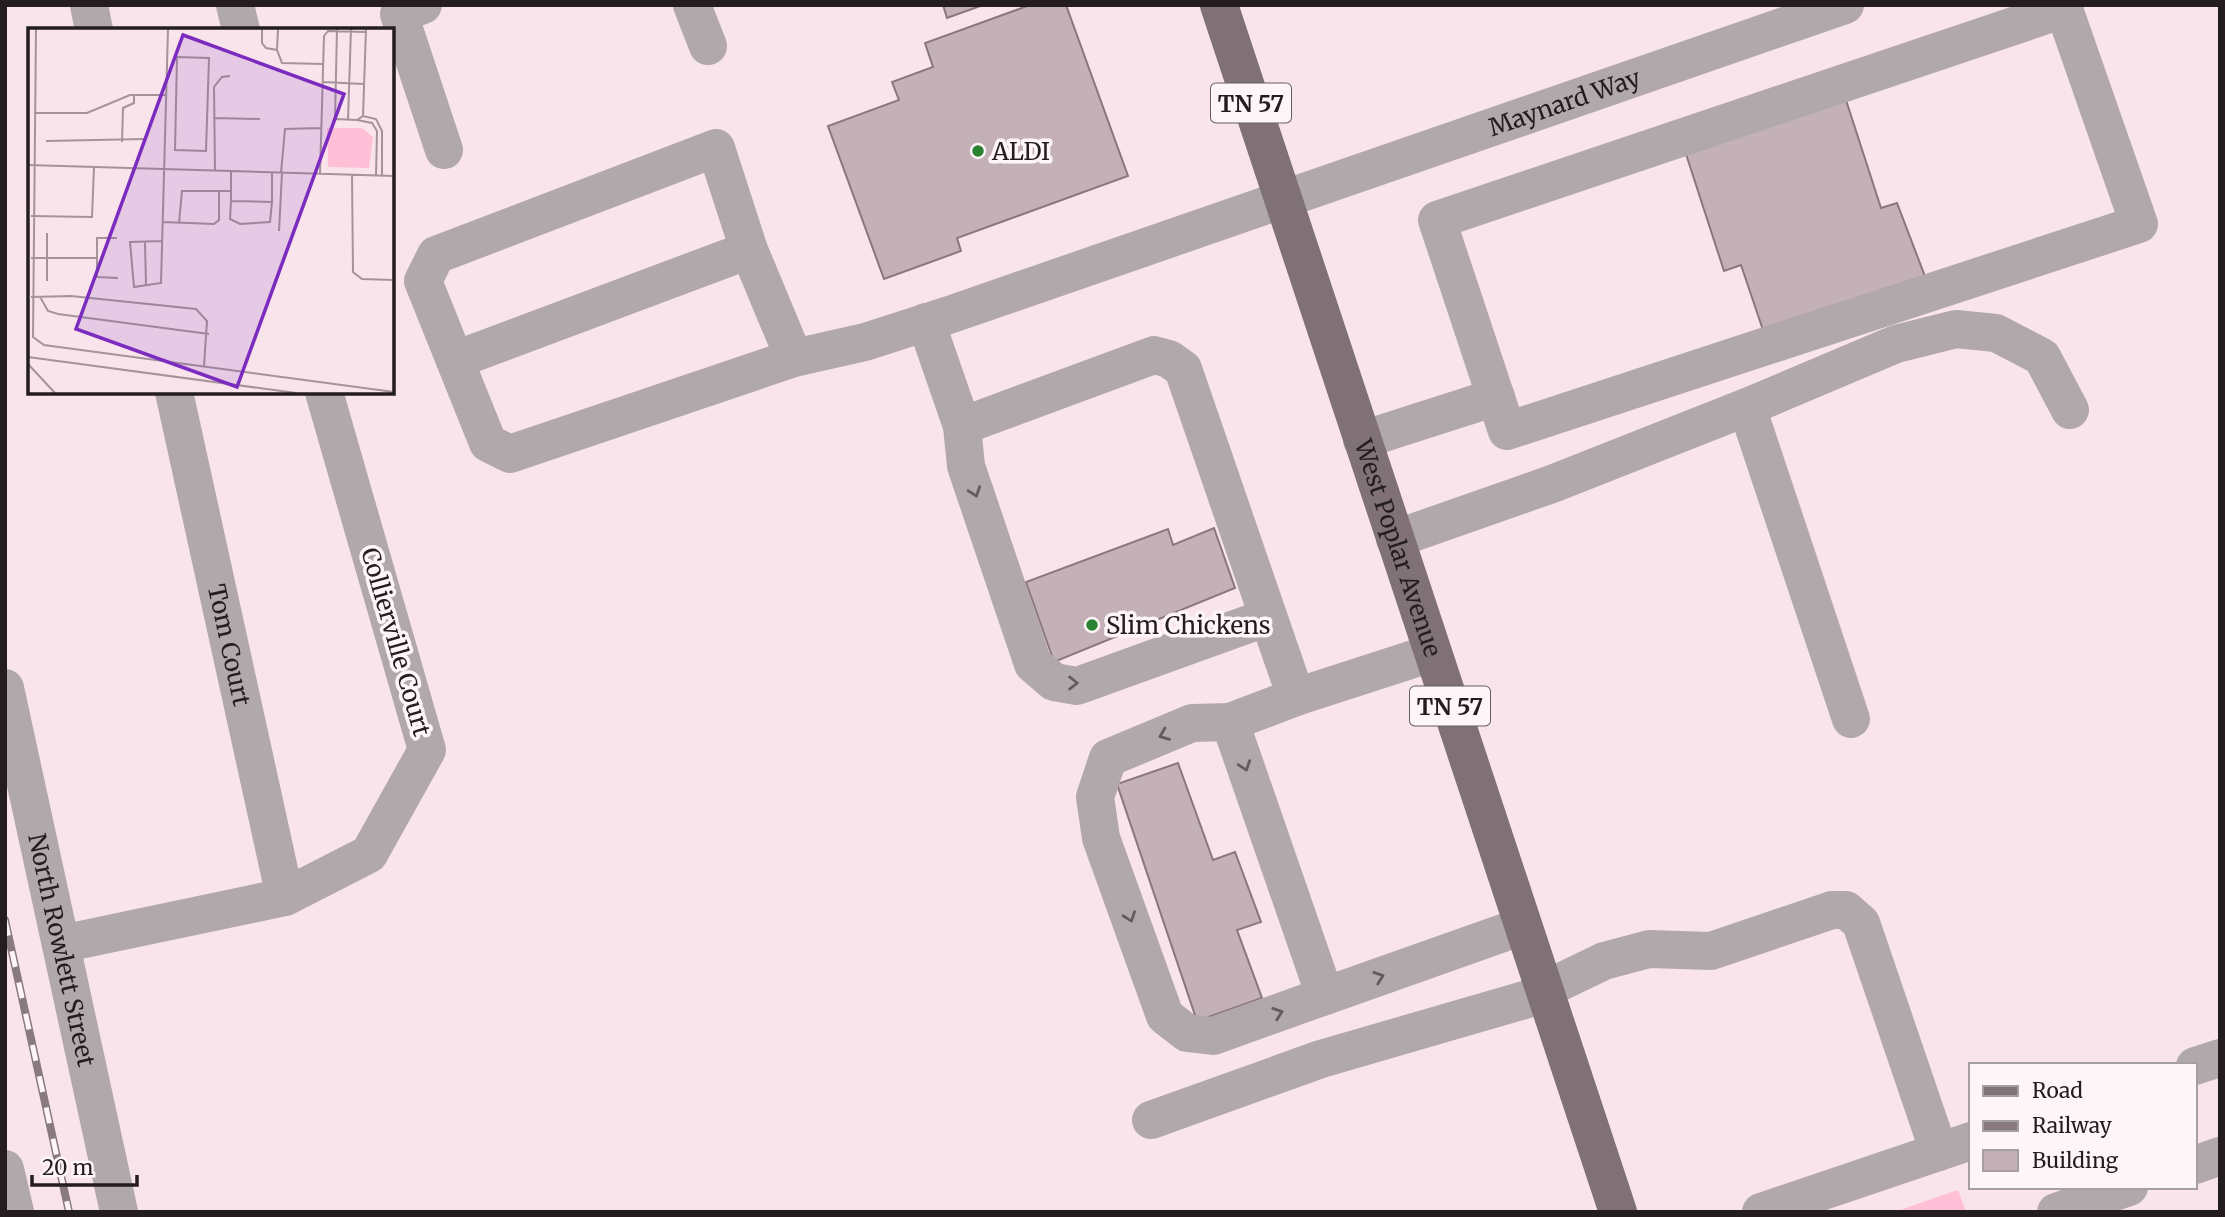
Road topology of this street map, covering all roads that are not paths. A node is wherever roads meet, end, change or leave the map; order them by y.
1 (89, 5) edge
2 (235, 5) edge
3 (423, 5) edge
4 (692, 5) edge
5 (1219, 5) edge
6 (1845, 5) edge
7 (1780, 16) edge
8 (94, 28) edge
9 (241, 28) edge
10 (708, 46) dead end
11 (444, 150) dead end
12 (1283, 201) junction
13 (749, 250) junction
14 (926, 322) junction
15 (794, 358) junction
16 (455, 360) junction
17 (174, 394) edge
18 (325, 394) edge
19 (1496, 397) junction
20 (1747, 407) junction
21 (2070, 410) dead end
22 (962, 426) junction
23 (1362, 440) junction
24 (1395, 539) junction
25 (1268, 617) junction
26 (1432, 653) junction
27 (5, 688) edge
28 (1296, 697) junction
29 (1851, 719) dead end
30 (1230, 722) junction
31 (285, 897) junction
32 (1523, 926) junction
33 (61, 944) junction
34 (1545, 992) junction
35 (1325, 996) junction
36 (2220, 1058) edge
37 (2197, 1065) edge
38 (1151, 1120) dead end
39 (1955, 1147) edge
40 (2220, 1156) edge
41 (2197, 1164) edge
42 (5, 1170) edge
43 (2123, 1189) edge
44 (15, 1212) edge
45 (120, 1212) edge
46 (1618, 1212) edge
47 (1761, 1212) edge
48 (2056, 1212) edge

1 - 8 street
2 - 9 street
3 - 11 street
4 - 10 street
5 - 12 main road, West Poplar Avenue / TN 57
6 - 7 street, Maynard Way
7 - 12 street, Maynard Way
12 - 14 street, Maynard Way
12 - 23 main road, West Poplar Avenue / TN 57
13 - 15 street
13 - 16 street
13 - 16 street, Maynard Way
14 - 15 street, Maynard Way
14 - 22 street
15 - 16 street, Maynard Way
17 - 31 street, Tom Court
18 - 31 street, Collierville Court
19 - 19 street
19 - 23 street
20 - 21 street
20 - 24 street
20 - 29 street
22 - 25 street
22 -> 25 street
23 - 24 main road, West Poplar Avenue / TN 57
24 - 26 main road, West Poplar Avenue / TN 57
25 - 28 street
26 - 28 street
26 - 32 main road, West Poplar Avenue / TN 57
27 - 33 street, North Rowlett Street
28 - 30 street
30 -> 35 street
30 -> 35 street
31 - 33 street, Collierville Court
32 - 34 main road, West Poplar Avenue / TN 57
35 -> 32 street
33 - 45 street, North Rowlett Street
34 - 38 street
34 - 39 street
34 - 46 main road, West Poplar Avenue / TN 57
36 - 37 street
39 - 47 street
40 - 41 street
42 - 44 street
43 - 48 street

